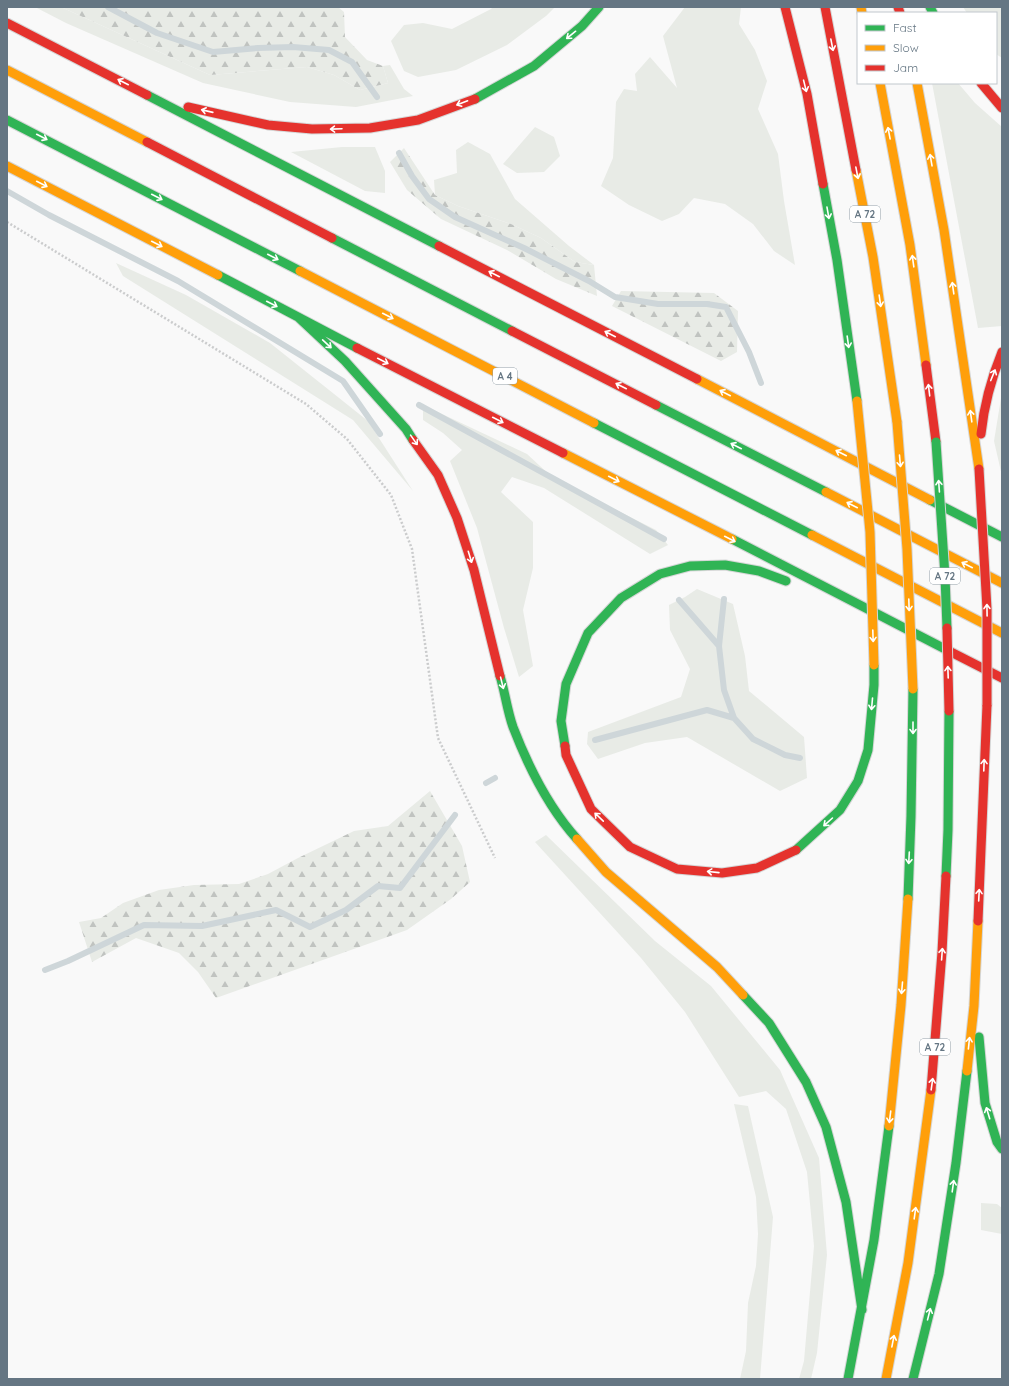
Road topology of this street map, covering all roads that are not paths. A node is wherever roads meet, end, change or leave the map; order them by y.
1 (598, 7) edge
2 (785, 7) edge
3 (825, 7) edge
4 (7, 23) edge
5 (7, 70) edge
6 (880, 84) edge
7 (917, 84) edge
8 (982, 84) edge
9 (158, 100) junction
10 (1002, 108) edge
11 (7, 120) edge
12 (7, 166) edge
13 (298, 317) junction
14 (1002, 352) edge
15 (978, 469) junction
16 (1002, 537) edge
17 (1002, 583) edge
18 (793, 584) dead end
19 (820, 595) dead end
20 (866, 609) junction
21 (1002, 633) edge
22 (1002, 678) edge
23 (974, 1006) junction
24 (1002, 1149) edge
25 (862, 1310) junction
26 (848, 1379) edge
27 (886, 1379) edge
28 (913, 1379) edge

1 -> 9 highway
2 -> 18 highway, bridge
3 -> 25 highway, A 72, bridge
9 -> 4 highway
17 -> 5 highway
27 -> 6 highway, A 72, bridge
15 -> 7 highway
8 - 10 highway
16 -> 9 highway
11 -> 21 highway, A 4
12 -> 13 highway
13 -> 20 highway
13 -> 25 highway
15 -> 14 highway
23 -> 15 highway, bridge
19 - 20 highway
20 - 22 highway
24 -> 23 highway
28 -> 23 highway
25 - 26 highway, A 72

